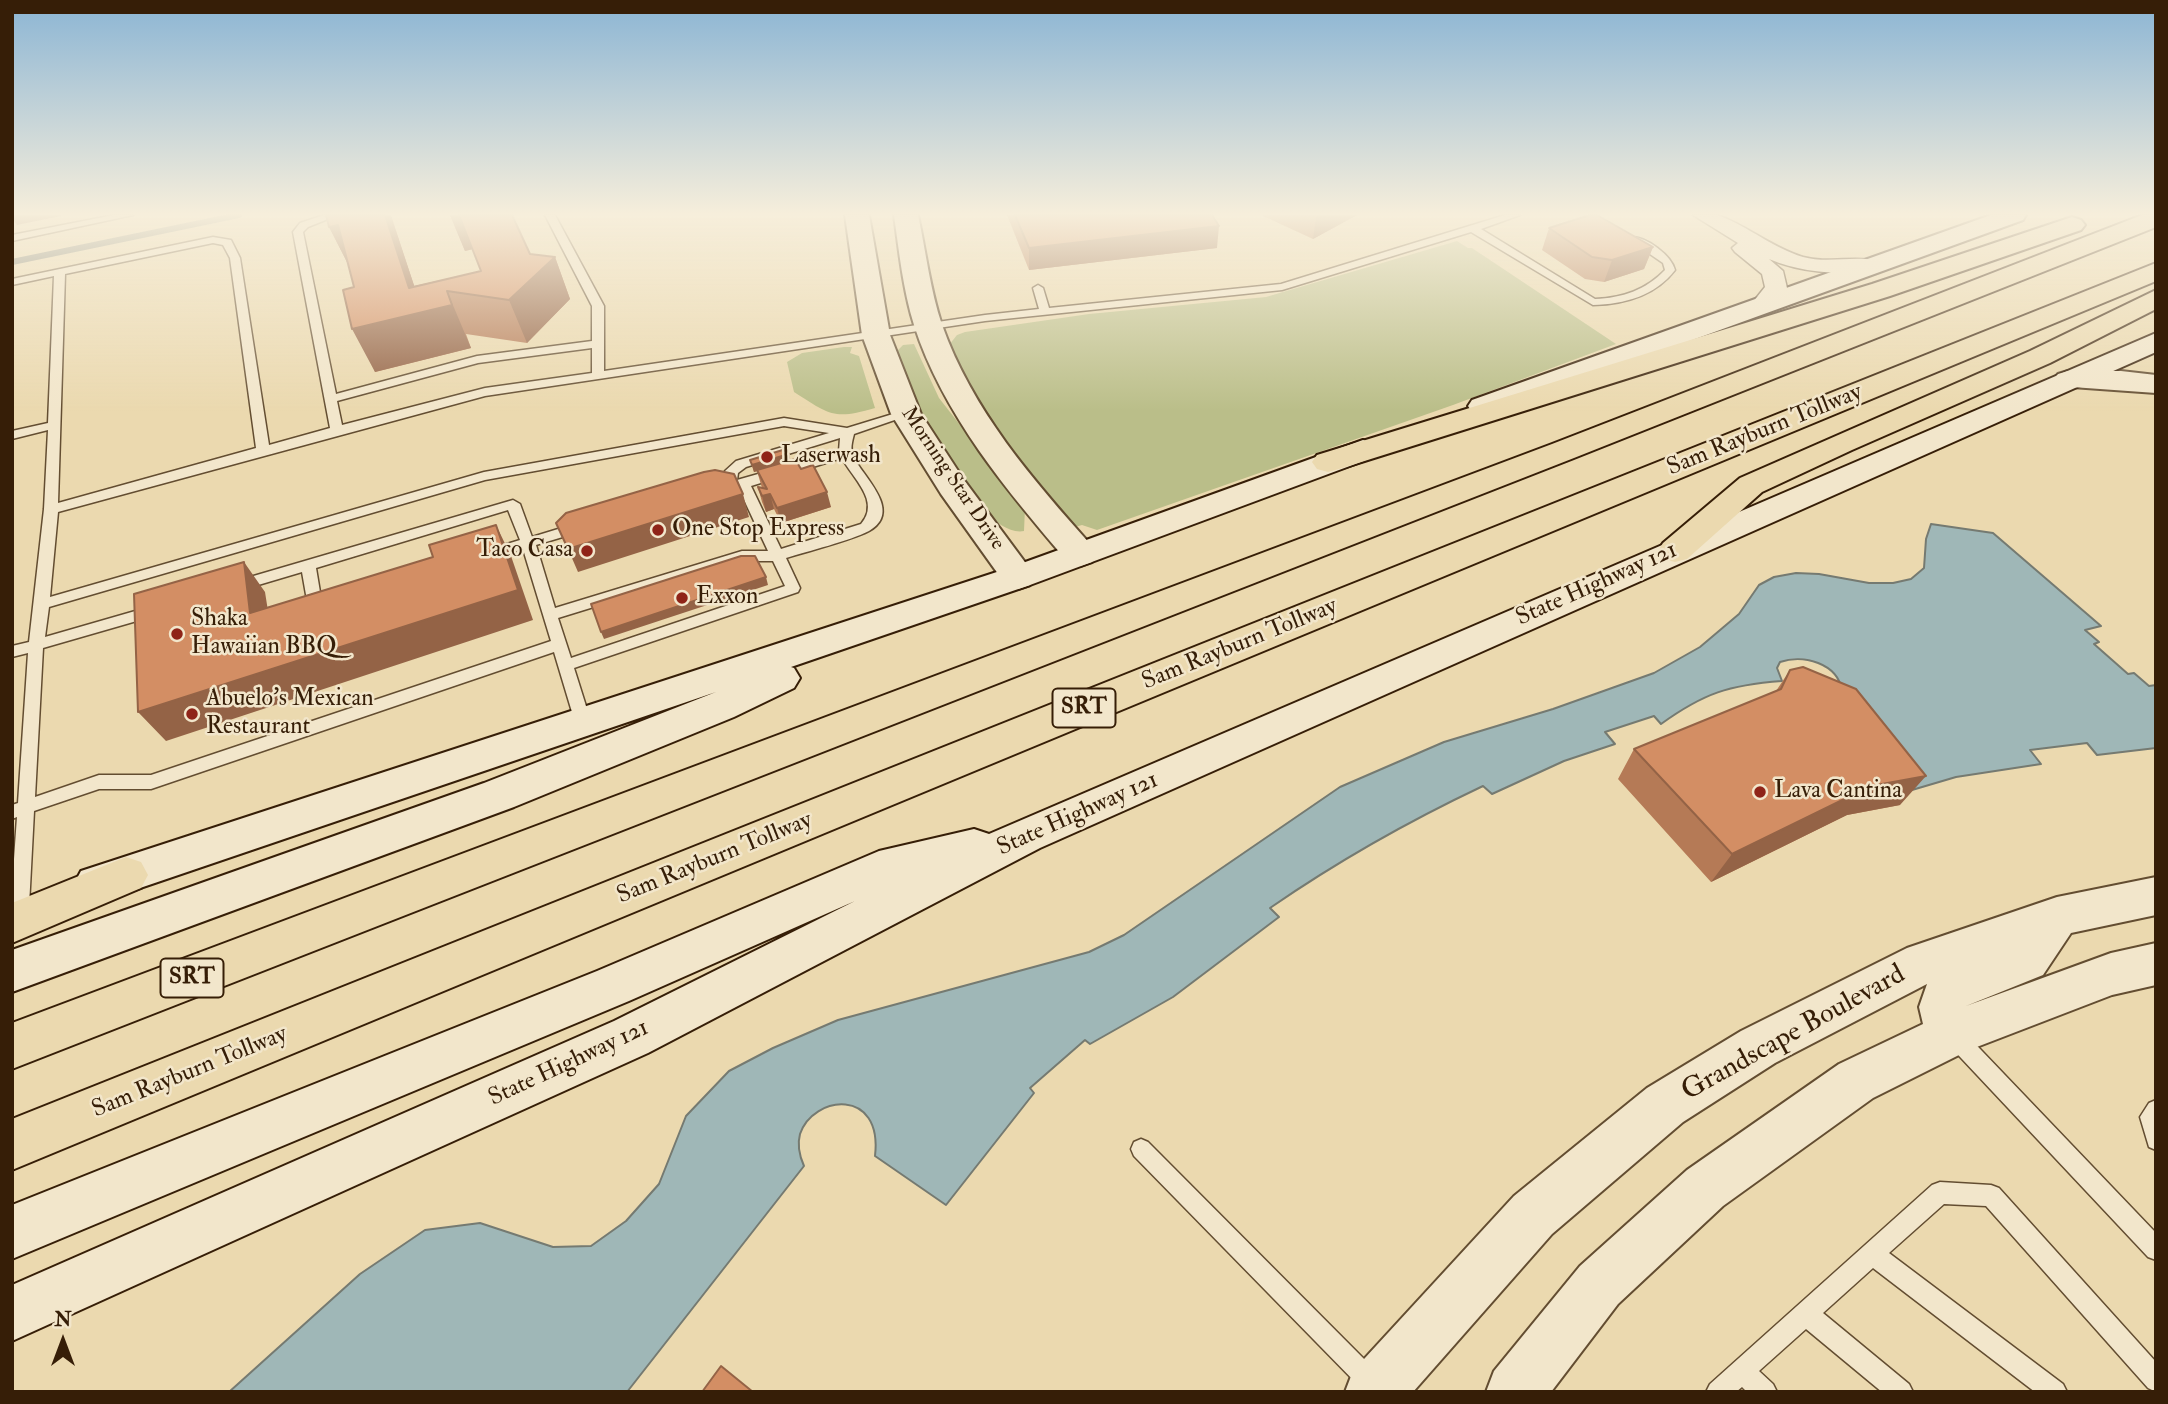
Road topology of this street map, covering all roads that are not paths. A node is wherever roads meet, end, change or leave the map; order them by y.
1 (60, 281) edge
2 (238, 281) edge
3 (307, 281) edge
4 (585, 281) edge
5 (866, 281) edge
6 (919, 281) edge
7 (1306, 281) edge
8 (1558, 281) edge
9 (1660, 281) edge
10 (1774, 281) edge
11 (1833, 281) edge
12 (1909, 281) edge
13 (1998, 281) edge
14 (2133, 281) edge
15 (1038, 288) dead end
16 (2156, 298) edge
17 (1760, 307) junction
18 (1045, 312) junction
19 (929, 327) junction
20 (876, 335) junction
21 (2156, 341) edge
22 (598, 344) junction
23 (598, 375) junction
24 (2068, 380) junction
25 (2156, 384) edge
26 (330, 399) junction
27 (906, 414) junction
28 (54, 425) junction
29 (337, 430) junction
30 (848, 432) junction
31 (12, 435) edge
32 (263, 450) junction
33 (846, 453) junction
34 (1328, 462) junction
35 (736, 485) junction
36 (696, 492) edge
37 (51, 509) junction
38 (593, 523) edge
39 (528, 543) junction
40 (1675, 551) junction
41 (1080, 554) junction
42 (776, 556) junction
43 (475, 558) edge
44 (308, 565) junction
45 (1018, 577) junction
46 (219, 591) edge
47 (342, 598) edge
48 (941, 603) junction
49 (42, 604) junction
50 (168, 606) edge
51 (551, 615) junction
52 (560, 644) junction
53 (36, 645) junction
54 (12, 652) edge
55 (566, 665) junction
56 (583, 722) junction
57 (19, 809) edge
58 (1026, 836) junction
59 (126, 875) joint
60 (2156, 896) edge
61 (15, 913) edge
62 (2057, 916) junction
63 (2156, 964) edge
64 (12, 971) edge
65 (1952, 1034) junction
66 (12, 1046) edge
67 (2156, 1110) edge
68 (2156, 1140) edge
69 (12, 1145) edge
70 (1141, 1149) dead end
71 (12, 1232) edge
72 (2156, 1249) edge
73 (1872, 1254) junction
74 (12, 1313) edge
75 (1805, 1313) junction
76 (1742, 1371) junction
77 (2156, 1380) edge
78 (1377, 1390) edge
79 (1515, 1392) edge
80 (1718, 1392) edge
81 (1765, 1392) edge
82 (1901, 1392) edge
83 (2055, 1392) edge

1 - 28 lane
2 - 32 lane
3 - 26 lane
4 - 22 lane
5 - 20 main road, Morning Star Drive
6 - 19 main road
7 - 18 lane
8 - 9 lane
10 - 17 street
11 - 17 main road
12 - 34 highway
13 - 66 highway, SRT
14 - 69 highway, Sam Rayburn Tollway / SRT
15 - 18 lane
16 - 40 highway
17 - 34 main road
18 - 19 lane
19 - 20 lane
19 - 41 main road
20 - 23 lane
20 - 27 main road, Morning Star Drive
21 - 24 main road, State Highway 121
22 - 23 lane
22 - 26 lane
23 - 29 lane
24 - 25 main road
24 - 40 main road, State Highway 121
26 - 29 lane
27 - 30 lane
27 - 45 main road, Morning Star Drive
28 - 31 lane
28 - 37 lane
29 - 32 lane
30 - 33 lane
30 - 35 lane
30 - 49 lane
32 - 37 lane
33 - 35 lane
33 - 42 lane
34 - 41 main road
35 - 36 lane
35 - 42 lane
37 - 49 lane
38 - 39 lane
39 - 43 lane
39 - 44 lane
39 - 51 lane
40 - 58 main road, State Highway 121
41 - 45 main road
42 - 51 lane
42 - 55 lane
44 - 46 lane
44 - 47 lane
45 - 48 main road
48 - 56 main road
48 - 64 main road
49 - 53 lane
50 - 53 lane
51 - 52 lane
52 - 55 lane
52 - 57 lane
53 - 54 lane
53 - 57 lane
55 - 56 lane
56 - 59 main road
57 - 61 lane
58 - 71 main road
58 - 74 main road, State Highway 121
59 - 61 highway
60 - 62 main road, Grandscape Boulevard
62 - 65 main road
62 - 78 main road, Grandscape Boulevard
63 - 65 main road
65 - 72 lane
65 - 79 main road
67 - 68 lane
70 - 78 lane
73 - 75 lane
73 - 77 lane
73 - 83 lane
75 - 76 lane
75 - 82 lane
76 - 80 lane
76 - 81 lane

